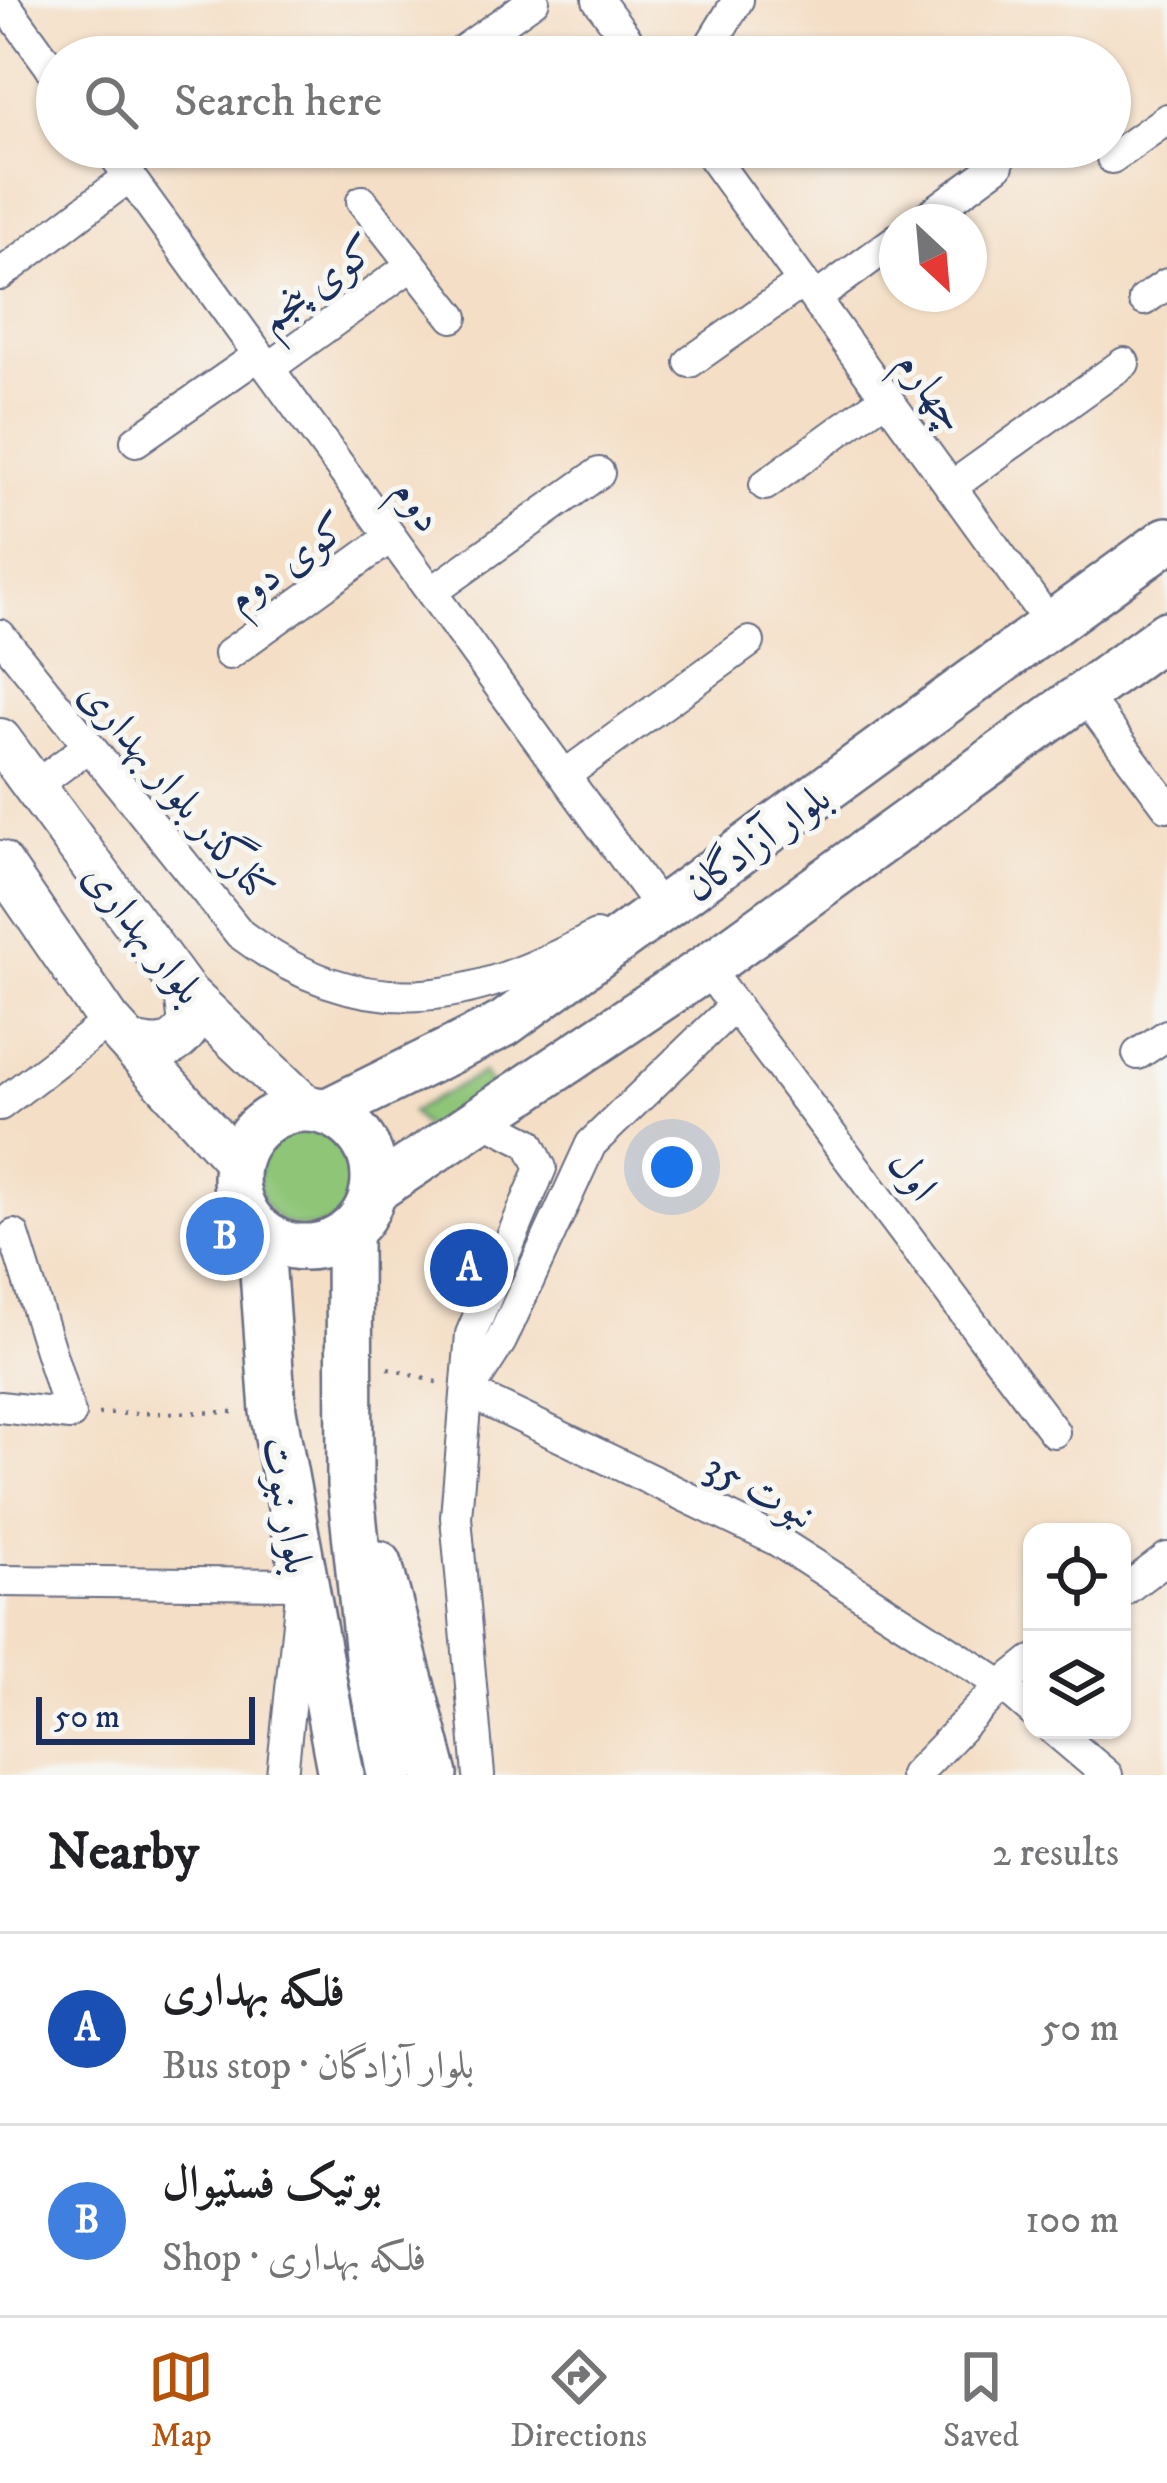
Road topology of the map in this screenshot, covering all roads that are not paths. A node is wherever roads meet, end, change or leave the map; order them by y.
1 (533, 0) edge
2 (598, 0) edge
3 (738, 0) edge
4 (5, 4) edge
5 (483, 36) edge
6 (625, 36) edge
7 (716, 36) edge
8 (36, 47) edge
9 (1167, 119) edge
10 (1131, 145) edge
11 (124, 168) edge
12 (720, 168) edge
13 (994, 168) edge
14 (130, 176) junction
15 (362, 201) dead end
16 (945, 204) edge
17 (879, 250) edge
18 (412, 265) junction
19 (0, 275) edge
20 (809, 291) junction
21 (453, 317) dead end
22 (264, 362) junction
23 (690, 362) dead end
24 (1124, 363) dead end
25 (886, 397) junction
26 (136, 441) dead end
27 (598, 473) dead end
28 (765, 485) dead end
29 (951, 487) junction
30 (1167, 518) edge
31 (392, 537) junction
32 (1167, 540) edge
33 (431, 592) junction
34 (1046, 618) junction
35 (1167, 634) edge
36 (0, 635) edge
37 (749, 642) dead end
38 (230, 654) dead end
39 (1084, 695) junction
40 (0, 740) edge
41 (86, 748) junction
42 (565, 775) junction
43 (34, 787) junction
44 (1167, 806) edge
45 (0, 862) edge
46 (658, 904) junction
47 (706, 968) junction
48 (186, 993) junction
49 (735, 1005) junction
50 (504, 1024) junction
51 (121, 1032) junction
52 (1167, 1035) edge
53 (1138, 1054) dead end
54 (537, 1083) junction
55 (0, 1106) edge
56 (317, 1110) junction
57 (482, 1119) junction
58 (237, 1162) junction
59 (373, 1191) junction
60 (260, 1231) junction
61 (349, 1231) junction
62 (14, 1235) dead end
63 (468, 1392) junction
64 (0, 1407) edge
65 (1054, 1432) dead end
66 (350, 1485) junction
67 (1167, 1558) edge
68 (0, 1581) edge
69 (302, 1584) junction
70 (1131, 1585) edge
71 (1023, 1668) edge
72 (1001, 1685) junction
73 (1023, 1703) edge
74 (1065, 1739) edge
75 (282, 1775) edge
76 (341, 1775) edge
77 (390, 1775) edge
78 (435, 1775) edge
79 (479, 1775) edge
80 (914, 1775) edge
81 (1107, 1775) edge

1 - 5 street
2 - 6 street
3 - 7 street
4 - 8 street
9 - 10 street
11 - 14 street, دوم
12 - 20 street, چهارم
13 - 16 street
14 - 19 street
14 - 22 street, دوم
15 - 18 street
17 - 20 street
18 - 21 street
18 - 22 street, کوی پنجم
20 - 23 street
20 - 25 street, چهارم
22 - 26 street, کوی پنجم
22 - 31 street, دوم
24 - 29 street
25 - 28 street
25 - 29 street, چهارم
27 - 33 street
29 - 34 street, چهارم
30 - 34 street
31 - 33 street, دوم
31 - 38 street, کوی دوم
32 - 34 main road, بلوار آزادگان
33 - 42 street, دوم
34 - 46 main road, بلوار آزادگان
35 - 39 main road, بلوار آزادگان
36 - 41 street, کنارگذر بلوار بهداری
37 - 42 street
39 - 44 street
39 - 47 main road, بلوار آزادگان
40 - 43 main road, بلوار بهداری
41 - 43 street
41 - 46 street, کنارگذر بلوار بهداری
42 - 46 street, دوم
43 - 48 main road, بلوار بهداری
45 - 51 main road, بلوار بهداری
46 - 50 main road, بلوار آزادگان
47 - 49 street, اول
47 - 54 main road, بلوار آزادگان
48 - 51 main road
48 - 56 main road, بلوار بهداری
49 - 63 street
49 - 65 street, اول
50 - 54 main road
50 - 56 main road, بلوار آزادگان
51 - 55 street
51 - 58 main road, بلوار بهداری
52 - 53 street
54 - 57 main road, بلوار آزادگان
56 - 58 main road
56 - 59 main road
57 - 59 main road, بلوار آزادگان
57 - 63 street
58 - 60 main road
59 - 61 main road
60 - 61 main road
60 - 69 main road, بلوار نبوت
61 - 66 main road, بلوار نبوت
62 - 64 street
63 - 72 street, نبوت 35
63 - 79 street
66 - 77 main road, بلوار نبوت
66 - 78 main road
67 - 70 street
68 - 69 street
69 - 75 street
69 - 76 main road, بلوار نبوت
71 - 72 street
72 - 73 street, نبوت 35
72 - 80 street
74 - 81 street

